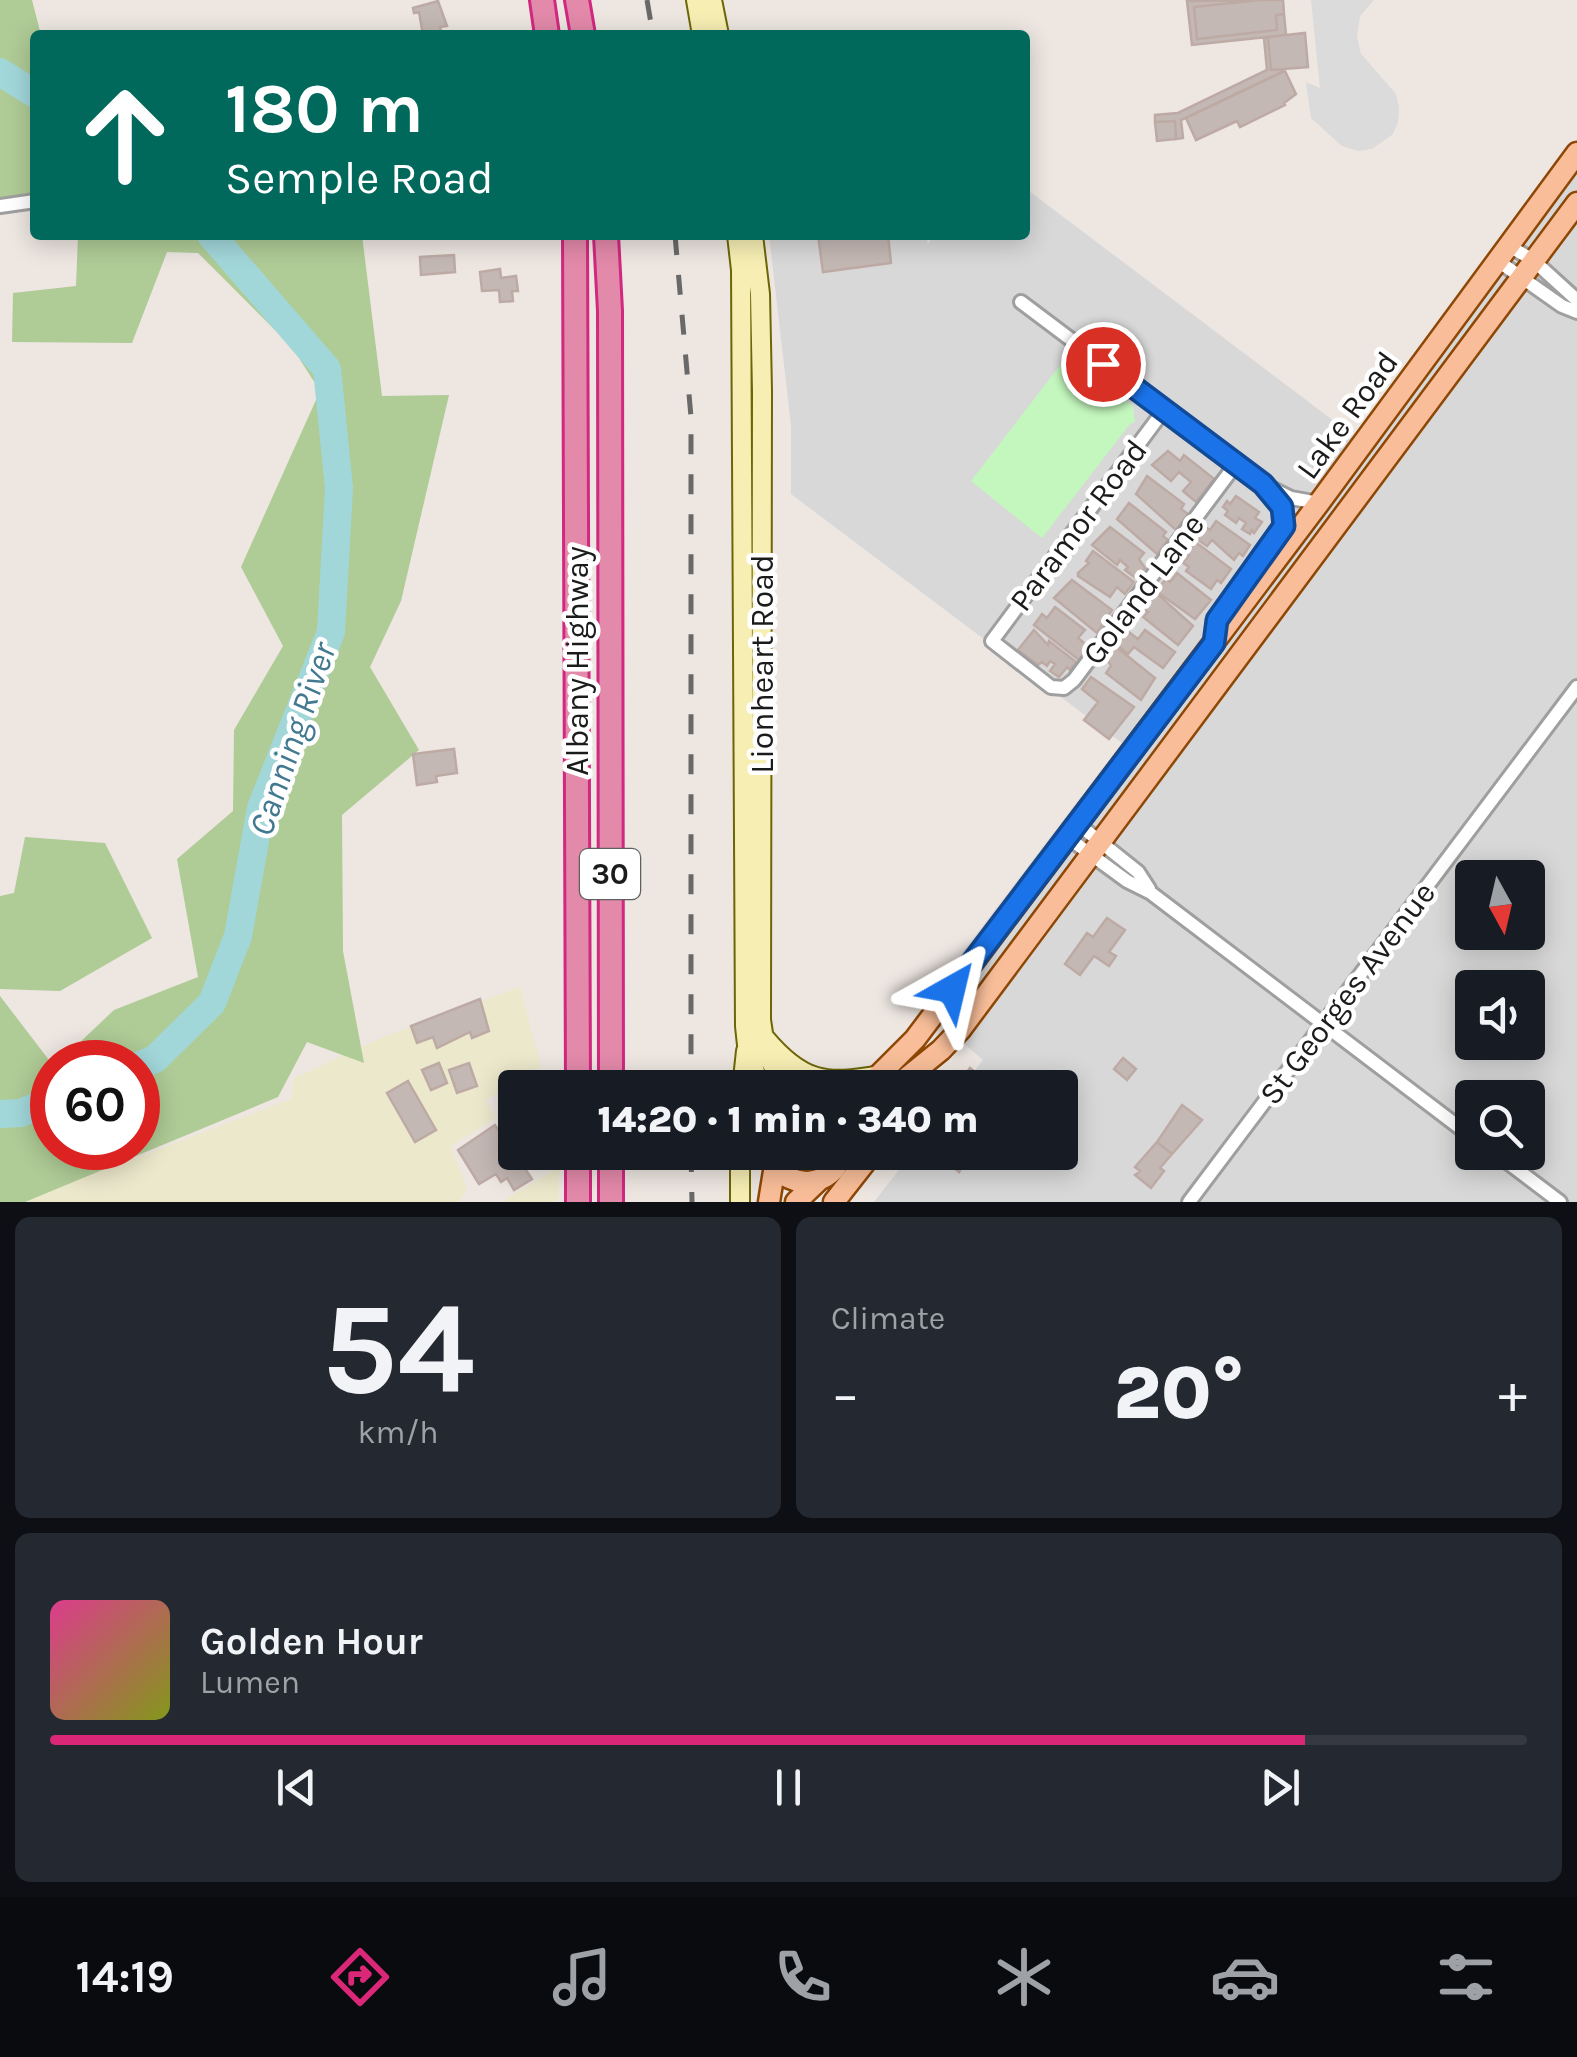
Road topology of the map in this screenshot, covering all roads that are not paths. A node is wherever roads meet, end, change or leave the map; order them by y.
1 (542, 0) edge
2 (578, 0) edge
3 (696, 0) edge
4 (712, 0) edge
5 (546, 30) edge
6 (582, 30) edge
7 (701, 30) edge
8 (718, 30) edge
9 (1577, 153) edge
10 (30, 202) edge
11 (1577, 203) edge
12 (0, 206) edge
13 (575, 240) edge
14 (606, 240) edge
15 (738, 240) edge
16 (754, 240) edge
17 (1503, 254) junction
18 (1534, 260) junction
19 (1520, 277) junction
20 (1577, 300) edge
21 (1021, 302) dead end
22 (1577, 312) edge
23 (1164, 410) junction
24 (1236, 464) junction
25 (1263, 484) junction
26 (1320, 503) junction
27 (992, 640) joint
28 (1214, 643) junction
29 (609, 660) junction
30 (577, 662) junction
31 (1577, 688) edge
32 (1072, 830) junction
33 (1095, 848) junction
34 (1323, 1025) junction
35 (754, 1040) junction
36 (942, 1050) junction
37 (578, 1070) edge
38 (611, 1070) edge
39 (746, 1070) edge
40 (758, 1070) edge
41 (775, 1070) edge
42 (801, 1070) edge
43 (890, 1070) edge
44 (904, 1070) edge
45 (930, 1070) edge
46 (1455, 1124) edge
47 (578, 1170) edge
48 (611, 1170) edge
49 (740, 1170) edge
50 (771, 1170) edge
51 (784, 1170) edge
52 (834, 1170) edge
53 (859, 1170) edge
54 (1518, 1170) edge
55 (818, 1181) junction
56 (578, 1202) edge
57 (611, 1202) edge
58 (740, 1202) edge
59 (769, 1202) edge
60 (796, 1202) edge
61 (834, 1202) edge
62 (1189, 1202) edge
63 (1560, 1202) edge

1 - 5 highway
2 - 6 highway
3 - 7 main road
4 - 8 main road
9 - 17 main road, Lake Road
10 - 12 street
11 - 18 main road, Lake Road
13 - 30 highway, Albany Highway / 30
14 - 29 highway, Albany Highway / 30
15 - 35 main road, Lionheart Road
16 - 35 main road, Lionheart Road
17 - 18 street
17 - 19 street
17 - 26 main road, Lake Road
18 - 19 main road, Lake Road
18 - 20 street
19 - 22 street
19 - 33 main road, Lake Road
21 - 23 street
23 - 24 street
23 - 27 street, Paramor Road
24 - 25 street
24 - 27 street, Goland Lane
25 - 26 street
25 - 28 street
26 - 28 main road, Lake Road
28 - 32 main road, Lake Road
29 - 30 highway
29 - 38 highway, Albany Highway / 30
30 - 37 highway, Albany Highway / 30
31 - 34 street, St Georges Avenue
32 - 33 street
32 - 43 main road, Lake Road
33 - 34 street
33 - 36 main road, Lake Road
34 - 46 street
34 - 62 street, St Georges Avenue
35 - 39 main road
35 - 40 main road, Lionheart Road
35 - 41 main road, Lionheart Road
35 - 42 main road
36 - 44 main road, Lake Road
36 - 45 main road
47 - 56 highway
48 - 57 highway
49 - 58 main road
50 - 59 main road
51 - 55 main road
52 - 55 main road
53 - 61 main road
54 - 63 street
55 - 60 main road

